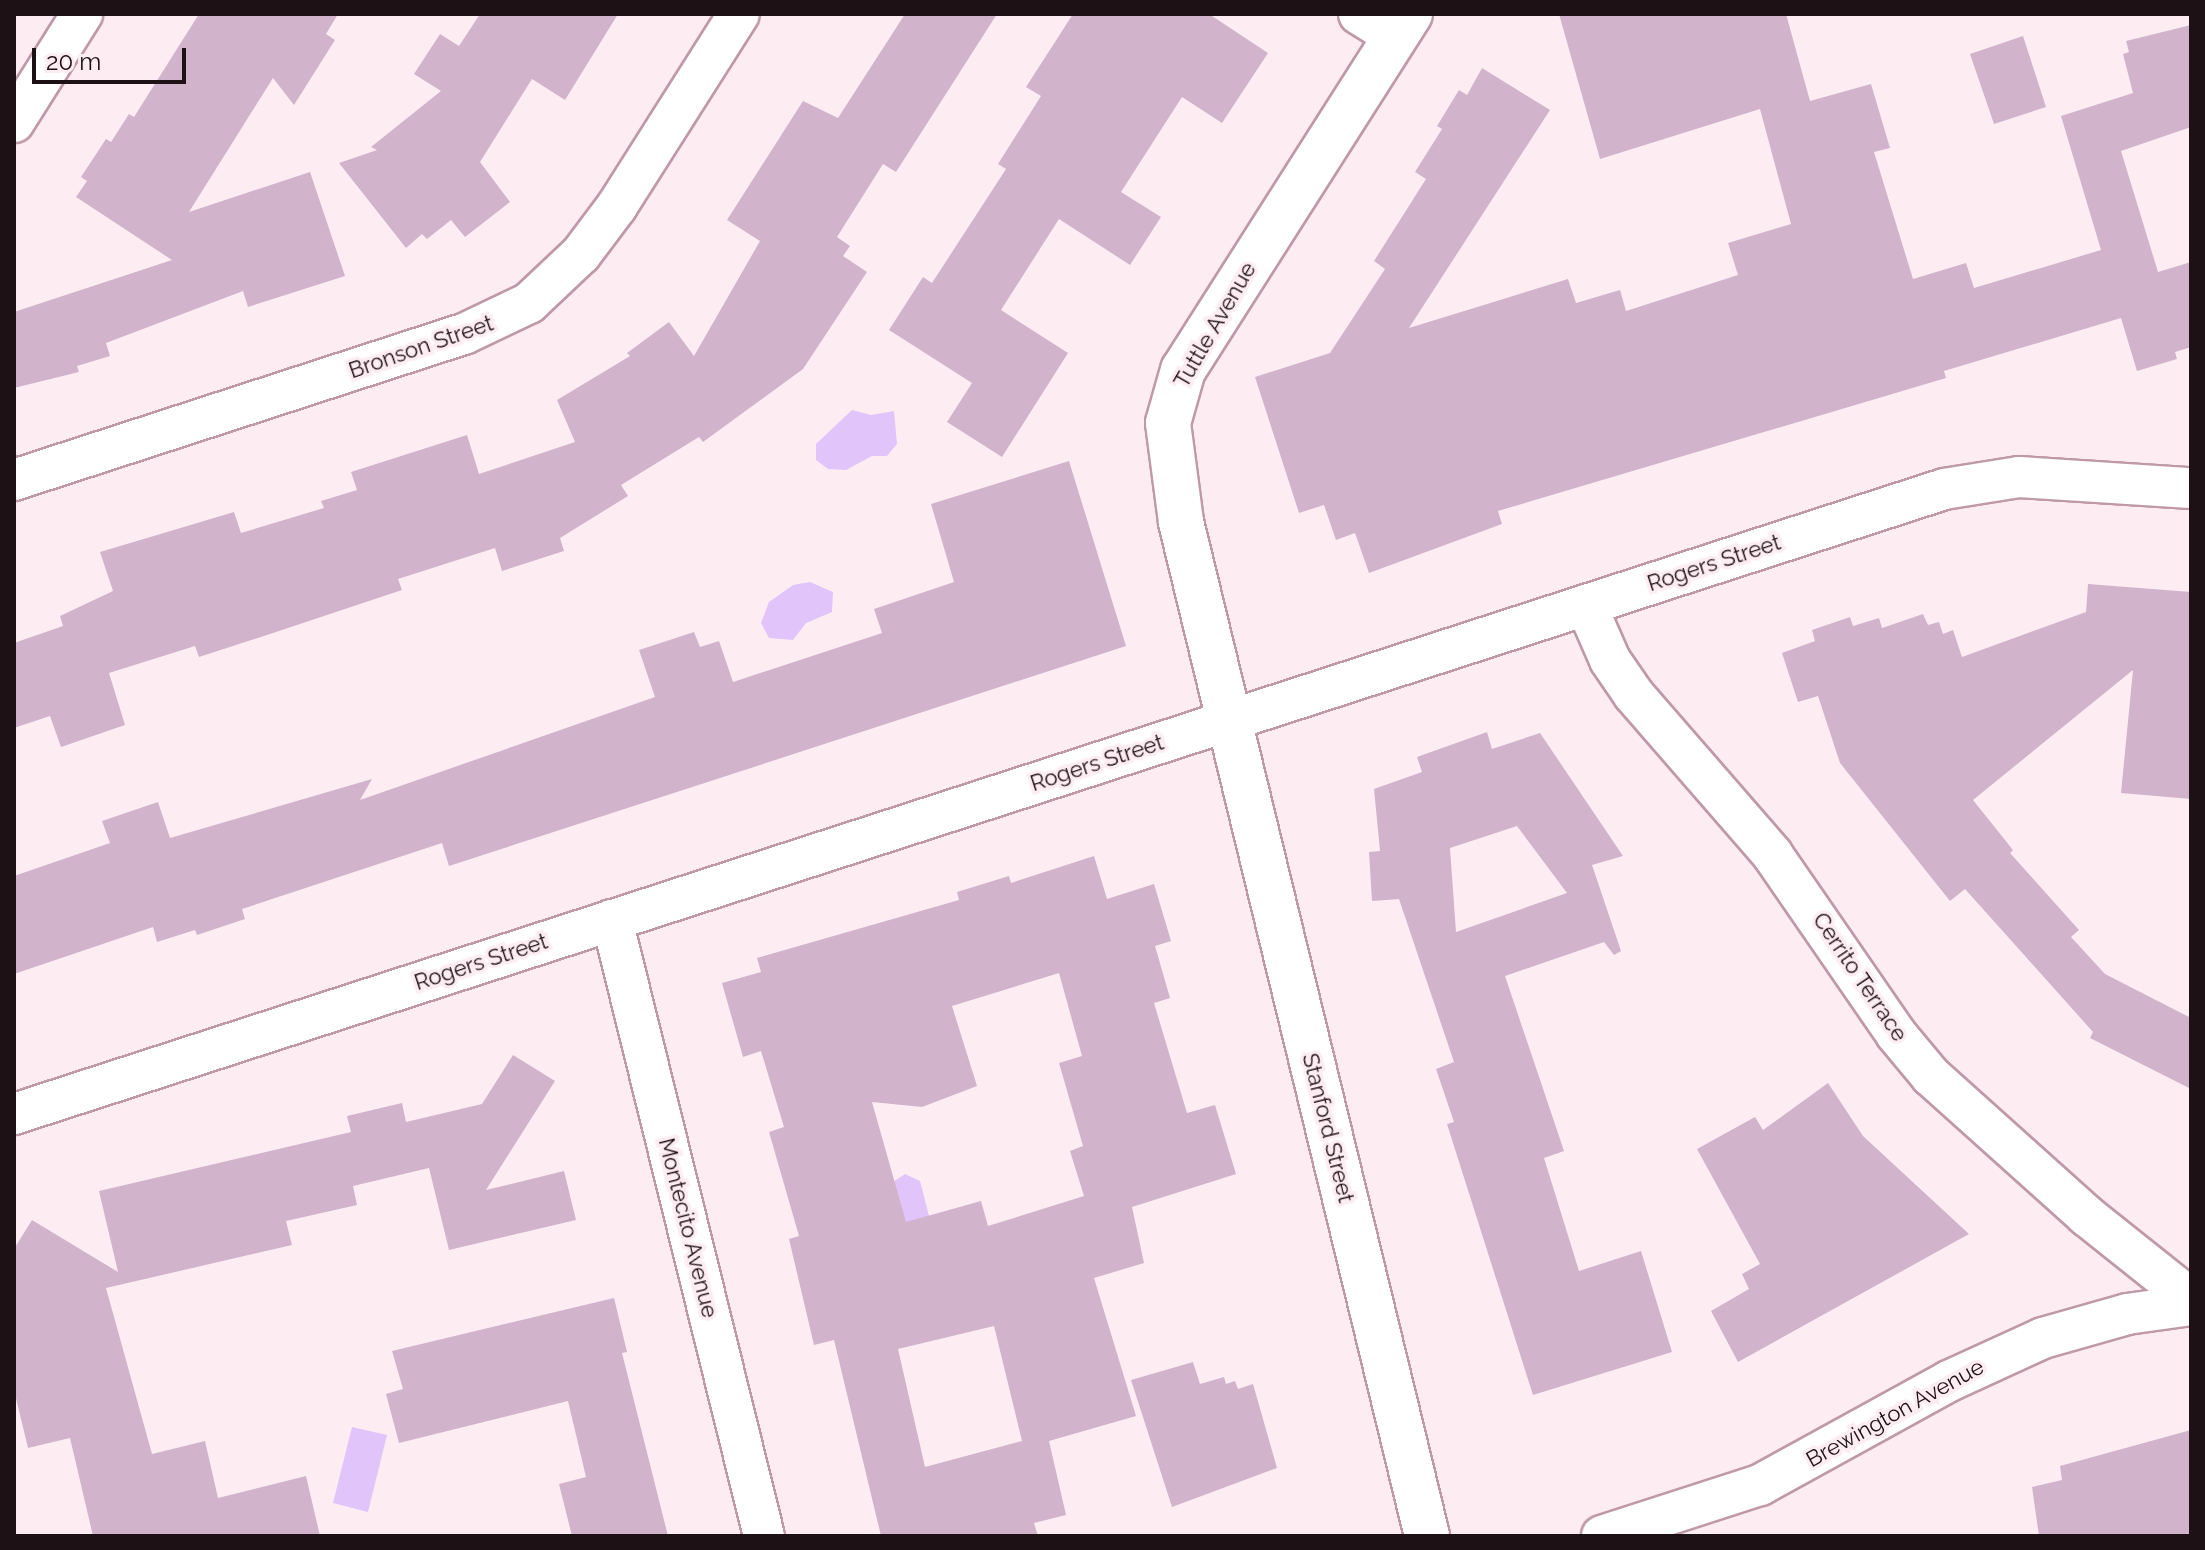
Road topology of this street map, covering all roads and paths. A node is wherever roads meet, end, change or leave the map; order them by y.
1 (82, 14) edge
2 (739, 14) edge
3 (1359, 14) edge
4 (1403, 26) edge
5 (14, 122) edge
6 (14, 480) edge
7 (2191, 488) edge
8 (1586, 605) junction
9 (1230, 720) junction
10 (612, 920) junction
11 (14, 1114) edge
12 (2191, 1302) edge
13 (764, 1536) edge
14 (1427, 1536) edge
15 (1602, 1536) edge

1 - 5 street
2 - 6 street, Bronson Street
3 - 4 street
4 - 9 street, Tuttle Avenue
7 - 8 street, Rogers Street
8 - 9 street, Rogers Street
8 - 12 street, Cerrito Terrace
9 - 10 street, Rogers Street
9 - 14 street, Stanford Street
10 - 11 street, Rogers Street
10 - 13 street, Montecito Avenue
12 - 15 street, Brewington Avenue

